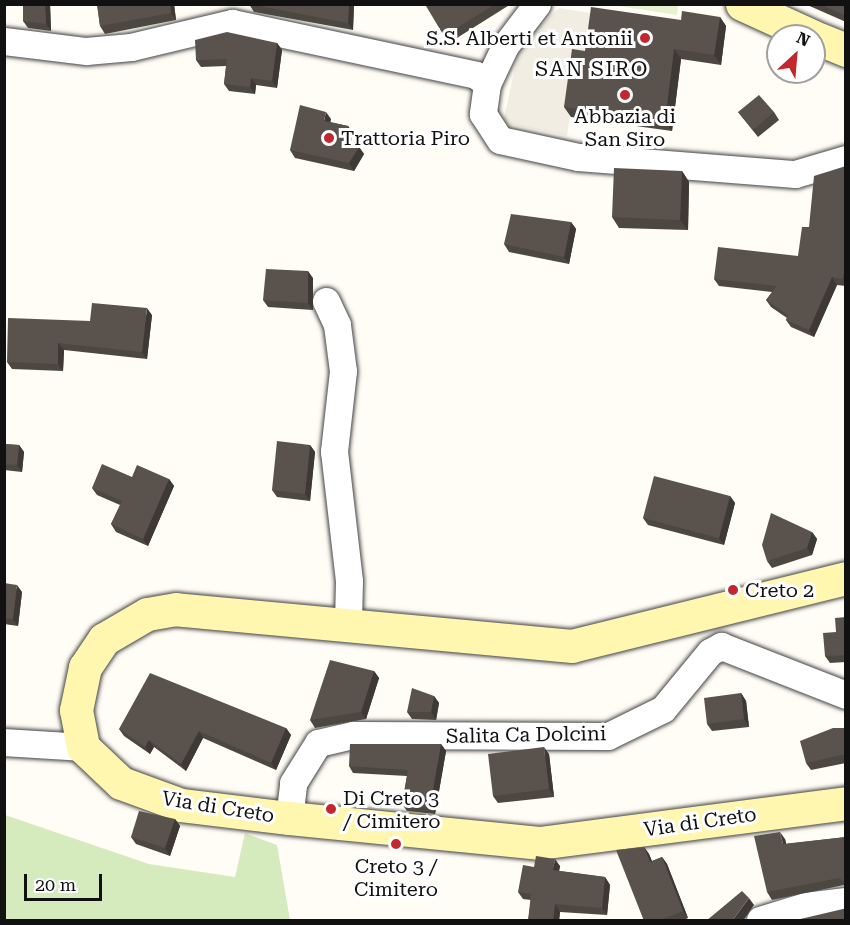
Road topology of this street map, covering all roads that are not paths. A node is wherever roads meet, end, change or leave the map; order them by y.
1 (537, 4) edge
2 (742, 4) edge
3 (786, 24) edge
4 (4, 41) edge
5 (826, 42) edge
6 (846, 50) edge
7 (487, 84) junction
8 (846, 159) edge
9 (326, 301) dead end
10 (846, 578) edge
11 (348, 621) junction
12 (846, 695) edge
13 (4, 742) edge
14 (83, 747) junction
15 (846, 803) edge
16 (290, 818) junction
17 (846, 901) edge
18 (760, 921) edge

1 - 7 street
2 - 3 main road
4 - 7 street
5 - 6 main road
7 - 8 street
9 - 11 street
10 - 11 main road
11 - 14 main road
12 - 16 street, Salita Ca Dolcini
13 - 14 street
14 - 16 main road, Via di Creto
15 - 16 main road, Via di Creto
17 - 18 street

